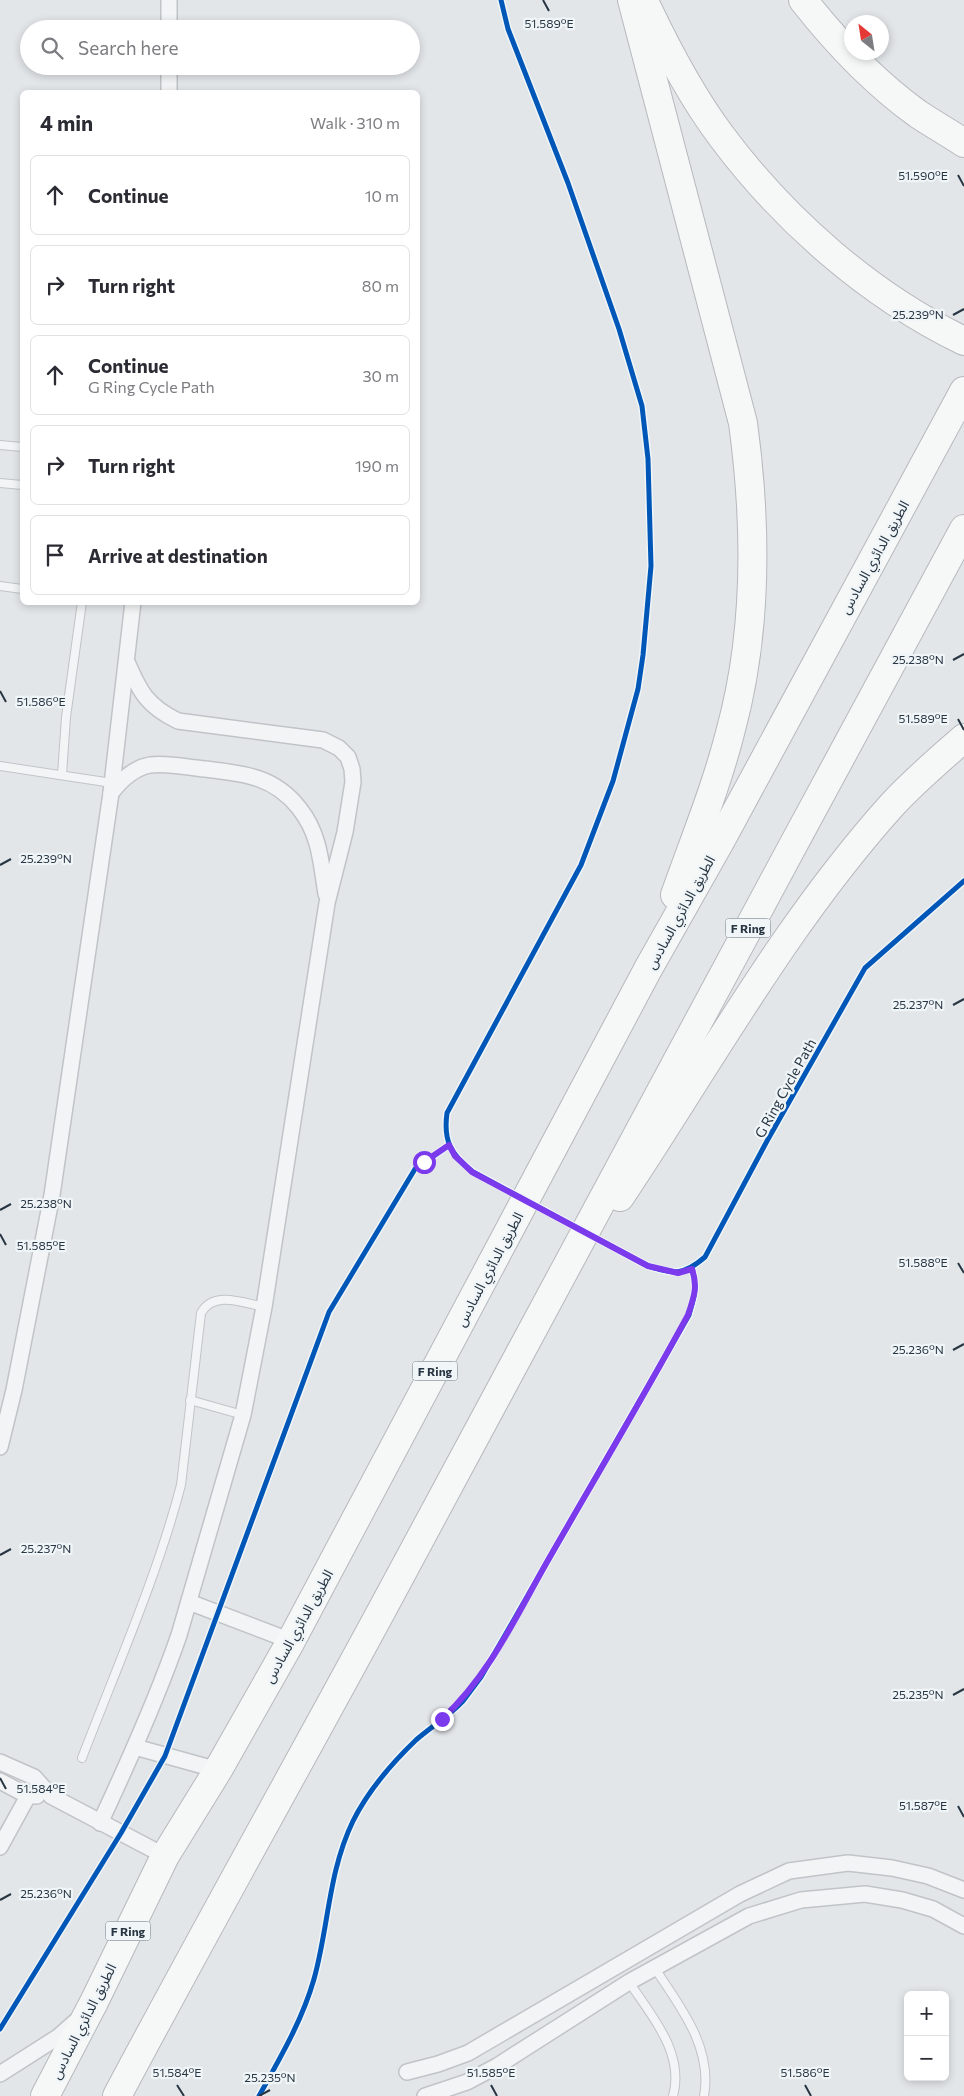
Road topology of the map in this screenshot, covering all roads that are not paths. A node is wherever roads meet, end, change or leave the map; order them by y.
1 (169, 0) edge
2 (632, 0) edge
3 (644, 0) edge
4 (803, 0) edge
5 (169, 20) edge
6 (169, 75) edge
7 (169, 90) edge
8 (964, 143) edge
9 (964, 341) edge
10 (961, 397) edge
11 (0, 445) edge
12 (20, 447) edge
13 (0, 482) edge
14 (20, 485) edge
15 (964, 529) edge
16 (0, 586) edge
17 (20, 589) edge
18 (82, 605) edge
19 (129, 605) edge
20 (127, 662) junction
21 (964, 738) edge
22 (0, 766) edge
23 (62, 775) junction
24 (111, 788) junction
25 (327, 903) junction
26 (648, 969) junction
27 (264, 1307) junction
28 (534, 1328) junction
29 (190, 1400) junction
30 (243, 1415) junction
31 (0, 1447) edge
32 (188, 1602) junction
33 (291, 1641) junction
34 (135, 1747) junction
35 (82, 1758) dead end
36 (0, 1762) edge
37 (218, 1770) junction
38 (0, 1780) edge
39 (28, 1796) junction
40 (51, 1796) junction
41 (100, 1822) junction
42 (0, 1847) edge
43 (165, 1856) junction
44 (964, 1890) edge
45 (964, 1926) edge
46 (643, 1951) junction
47 (618, 1966) junction
48 (654, 1967) junction
49 (629, 1982) junction
50 (94, 2002) junction
51 (407, 2072) dead end
52 (0, 2074) edge
53 (45, 2096) edge
54 (118, 2096) edge
55 (425, 2096) edge
56 (673, 2096) edge
57 (704, 2096) edge

1 - 5 street
2 - 26 highway
3 - 9 highway
4 - 8 highway
6 - 7 street
10 - 26 highway, الطريق الدائري السادس / F Ring
11 - 12 lane
13 - 14 lane
15 - 28 highway, F Ring
16 - 17 lane
18 - 23 lane
19 - 20 street
20 - 24 street
20 - 25 street
21 - 28 highway
22 - 23 lane
23 - 24 lane
24 - 25 street
24 - 31 street
25 - 27 street
26 - 33 highway, الطريق الدائري السادس / F Ring
27 - 29 lane
27 - 30 street
28 - 54 highway, F Ring
29 - 30 lane
29 - 35 lane
30 - 32 street
32 - 33 street
32 - 34 street
33 - 37 highway, الطريق الدائري السادس / F Ring
34 - 37 street
34 - 41 street
36 - 40 street
37 - 43 highway, الطريق الدائري السادس / F Ring
38 - 39 street
39 - 40 street
39 - 42 street
40 - 41 street
41 - 43 street
43 - 50 highway, الطريق الدائري السادس / F Ring
44 - 46 street
45 - 48 street
46 - 47 street
46 - 48 street
47 - 49 street
47 - 51 street
48 - 49 street
48 - 57 lane
49 - 55 street
49 - 56 lane
50 - 52 street
50 - 53 highway, الطريق الدائري السادس / F Ring

